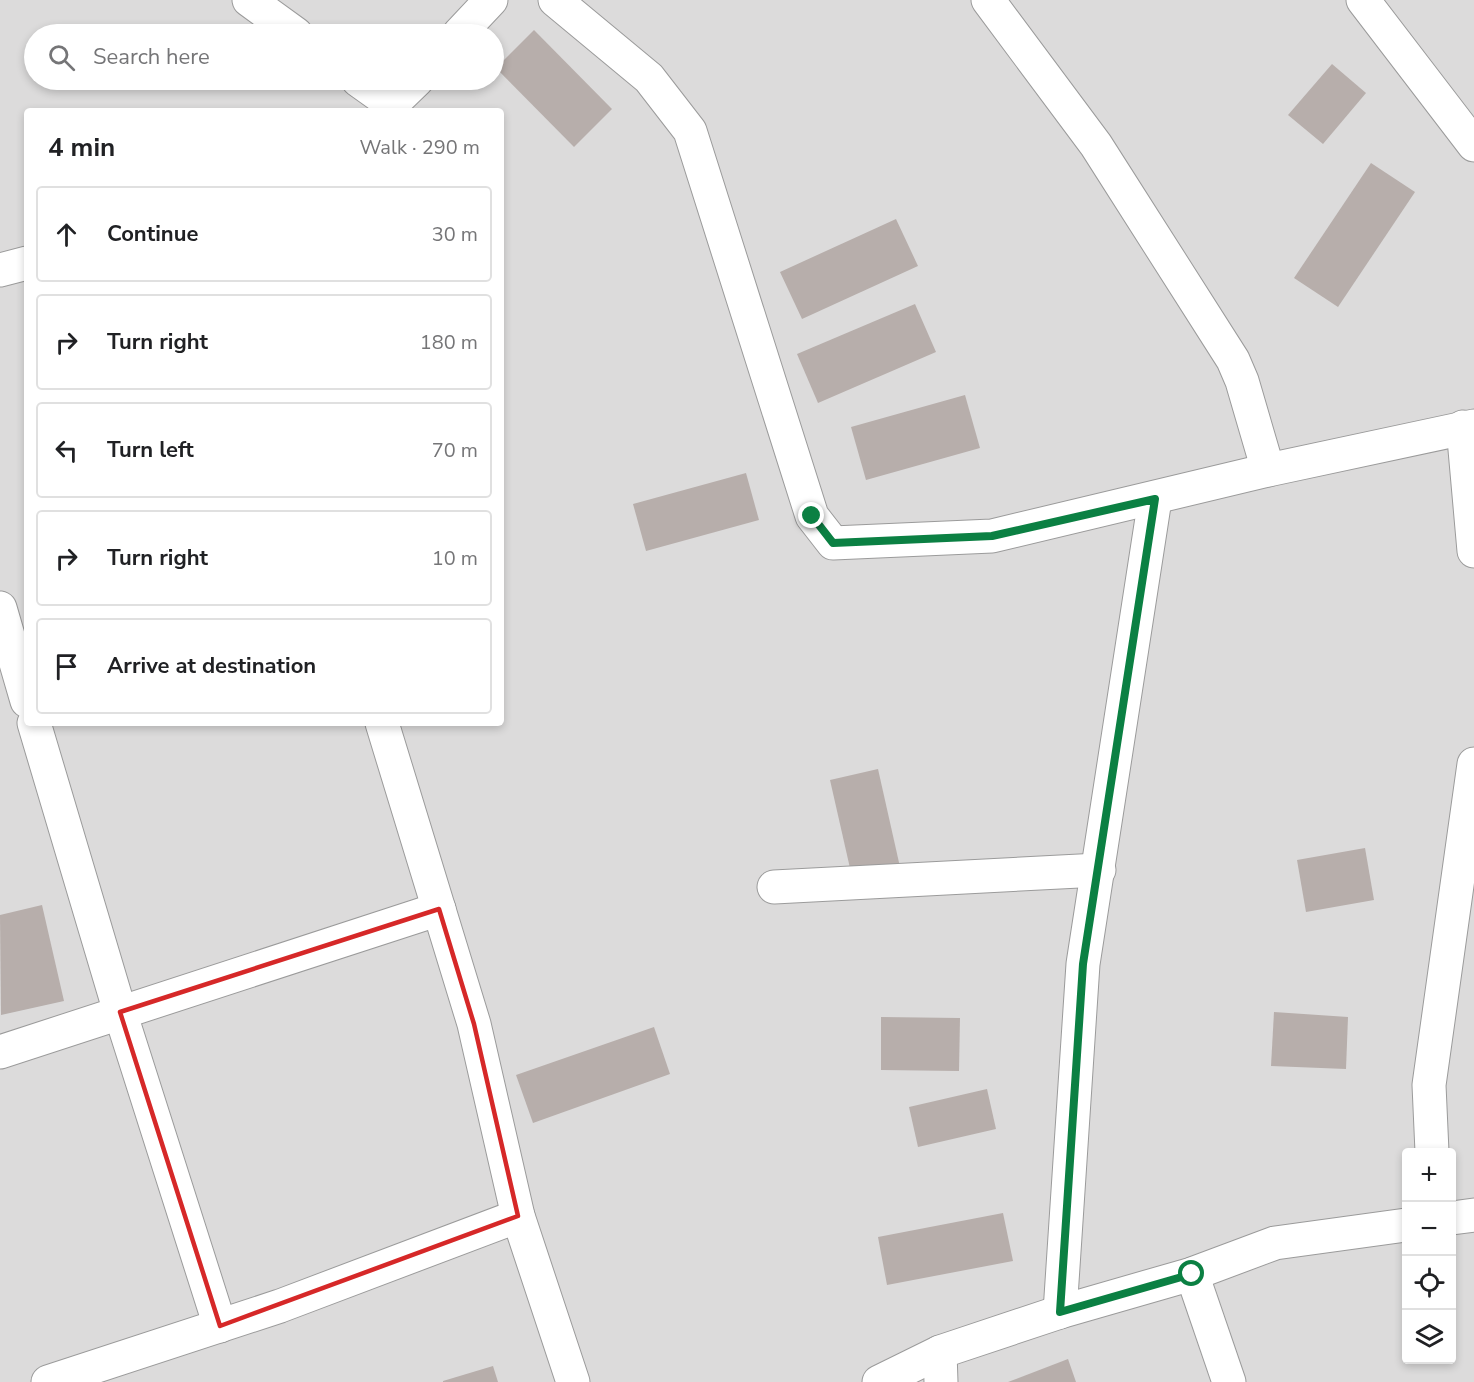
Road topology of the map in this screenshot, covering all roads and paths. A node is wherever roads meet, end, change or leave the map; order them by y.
1 (249, 0) edge
2 (491, 0) edge
3 (555, 0) edge
4 (988, 0) edge
5 (1363, 0) edge
6 (282, 24) edge
7 (468, 24) edge
8 (369, 90) edge
9 (407, 90) edge
10 (389, 108) edge
11 (1474, 145) edge
12 (24, 264) edge
13 (0, 270) edge
14 (1469, 427) edge
15 (1268, 470) junction
16 (1155, 499) junction
17 (1474, 551) edge
18 (0, 608) edge
19 (23, 703) edge
20 (30, 726) edge
21 (383, 726) edge
22 (1474, 764) edge
23 (1099, 870) junction
24 (774, 887) dead end
25 (439, 909) junction
26 (120, 1012) junction
27 (0, 1052) edge
28 (1432, 1148) edge
29 (1474, 1215) edge
30 (518, 1216) junction
31 (1456, 1217) edge
32 (1402, 1226) edge
33 (1192, 1274) junction
34 (1060, 1312) junction
35 (220, 1326) junction
36 (941, 1367) edge
37 (48, 1382) edge
38 (573, 1382) edge
39 (879, 1382) edge
40 (1229, 1382) edge

1 - 6 street
2 - 7 street
3 - 16 street
4 - 15 street
5 - 11 street
8 - 10 street
9 - 10 street
12 - 13 street
14 - 15 street
14 - 17 street
15 - 16 street
16 - 23 street
18 - 19 street
20 - 26 street
21 - 25 street
22 - 28 street
23 - 24 street
23 - 34 street
25 - 26 street
25 - 30 street
26 - 27 street
26 - 35 street
29 - 31 street
30 - 35 street
30 - 38 street
32 - 33 street
33 - 34 street
33 - 40 street
34 - 36 street
35 - 37 street
36 - 39 street

